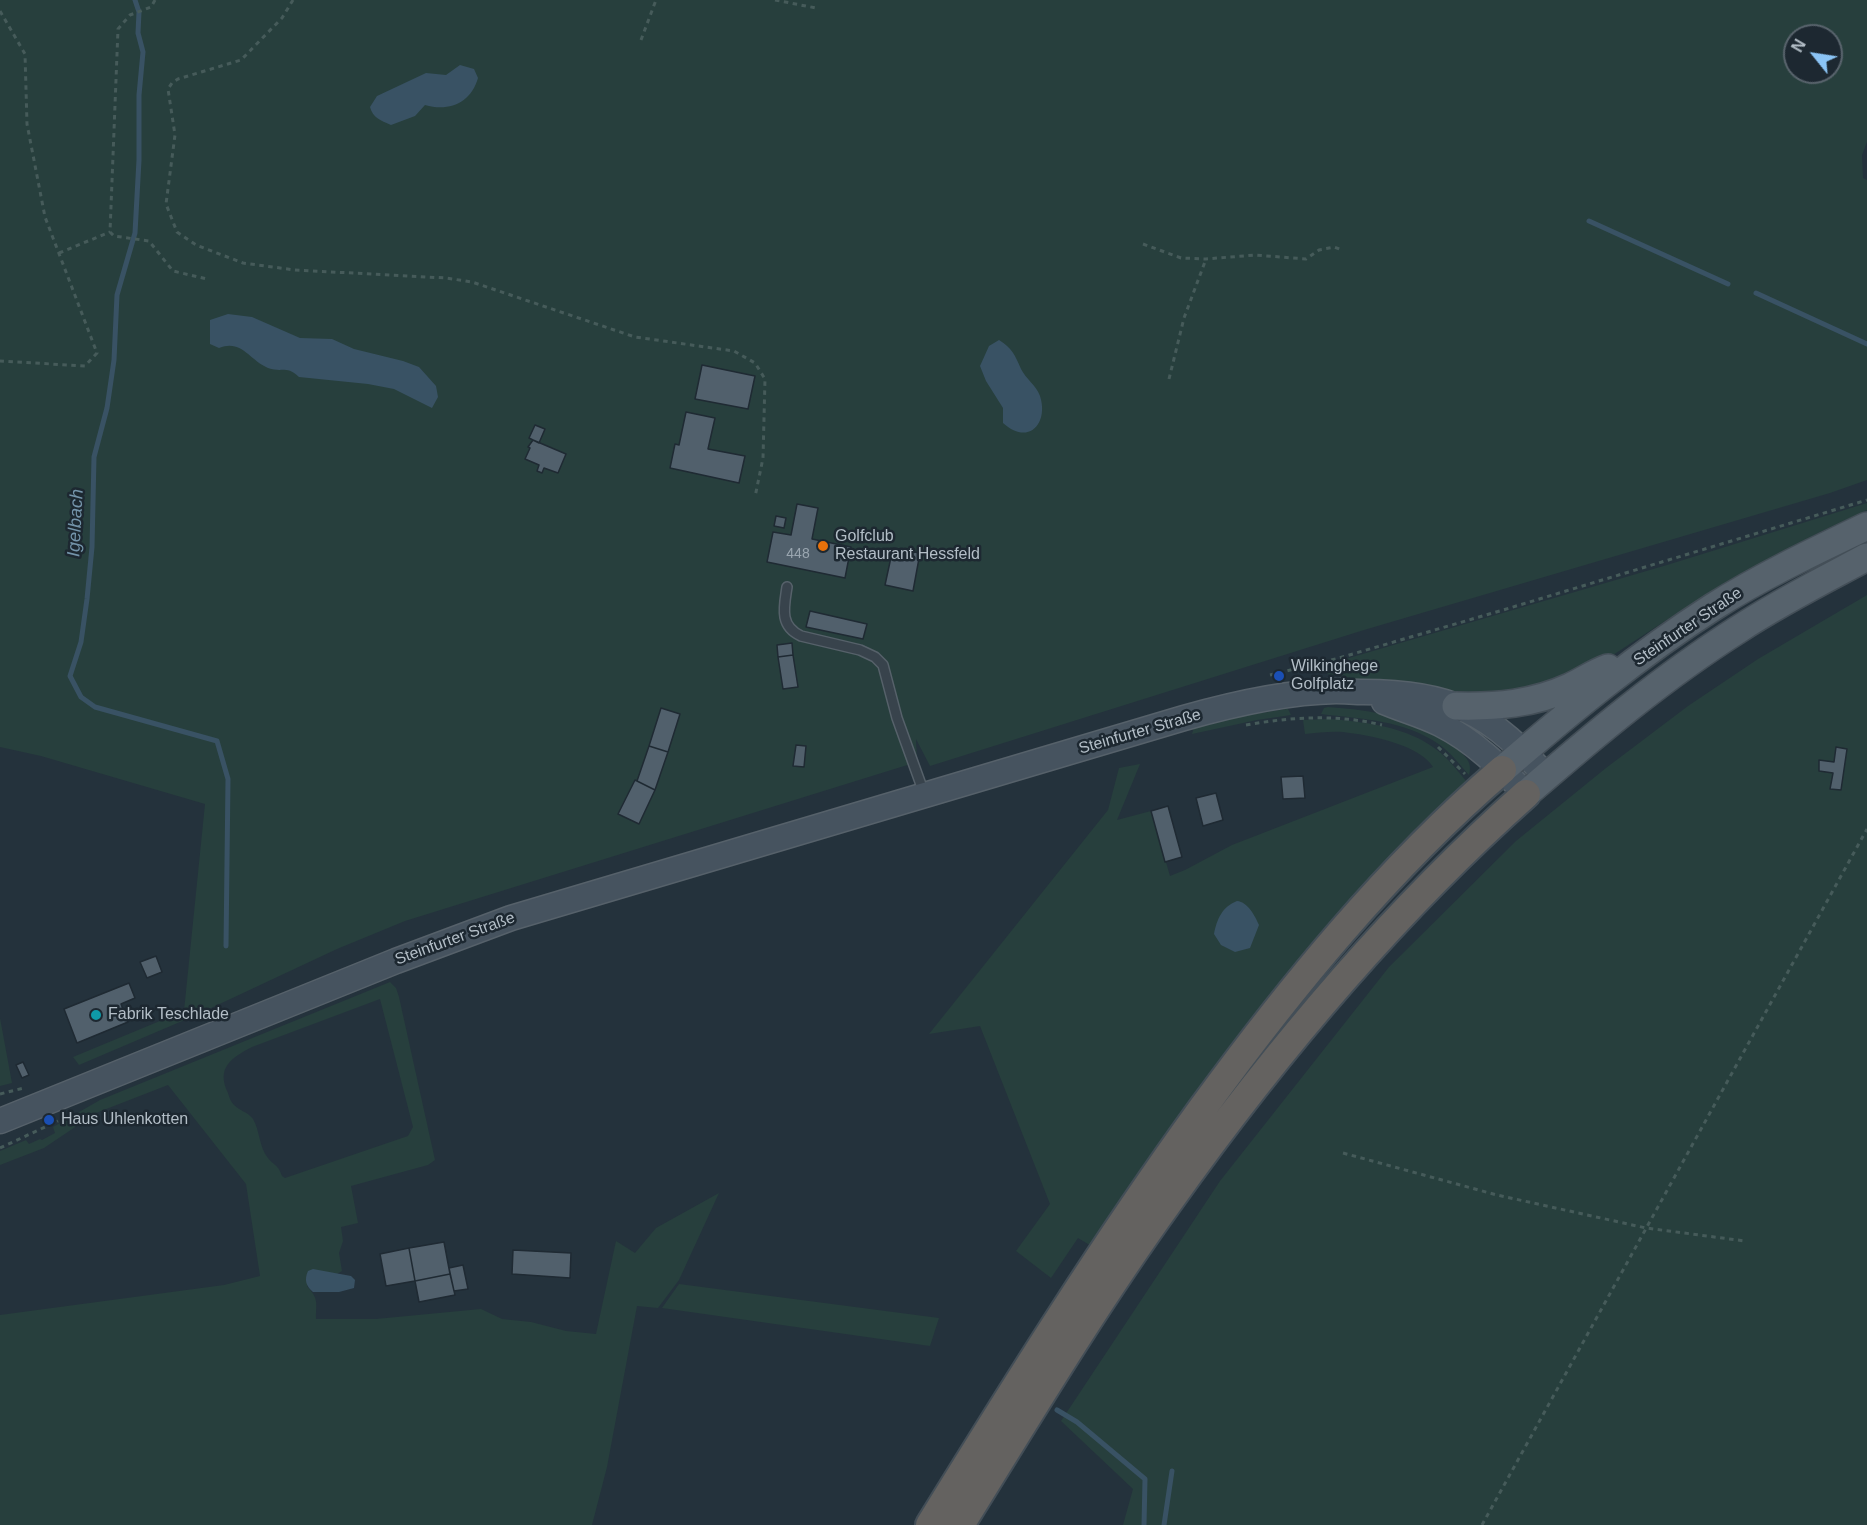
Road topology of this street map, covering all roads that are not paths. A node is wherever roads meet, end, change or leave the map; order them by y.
1 (1867, 526) edge
2 (1867, 557) edge
3 (788, 587) dead end
4 (1645, 654) junction
5 (1360, 692) junction
6 (1456, 706) junction
7 (1523, 752) junction
8 (1502, 770) junction
9 (1536, 785) junction
10 (924, 795) junction
11 (0, 1121) edge
12 (930, 1525) edge
13 (960, 1525) edge

1 - 4 main road, Steinfurter Straße
2 - 9 main road, Steinfurter Straße
3 - 10 lane
4 - 6 main road
4 - 7 main road, Steinfurter Straße
5 - 6 main road, Steinfurter Straße
5 - 8 main road, Steinfurter Straße
5 - 10 main road, Steinfurter Straße
6 - 7 main road, Steinfurter Straße
7 - 8 main road, Steinfurter Straße
7 - 9 main road, Steinfurter Straße
8 - 9 main road, Steinfurter Straße
8 - 12 highway
9 - 13 highway
10 - 11 main road, Steinfurter Straße

